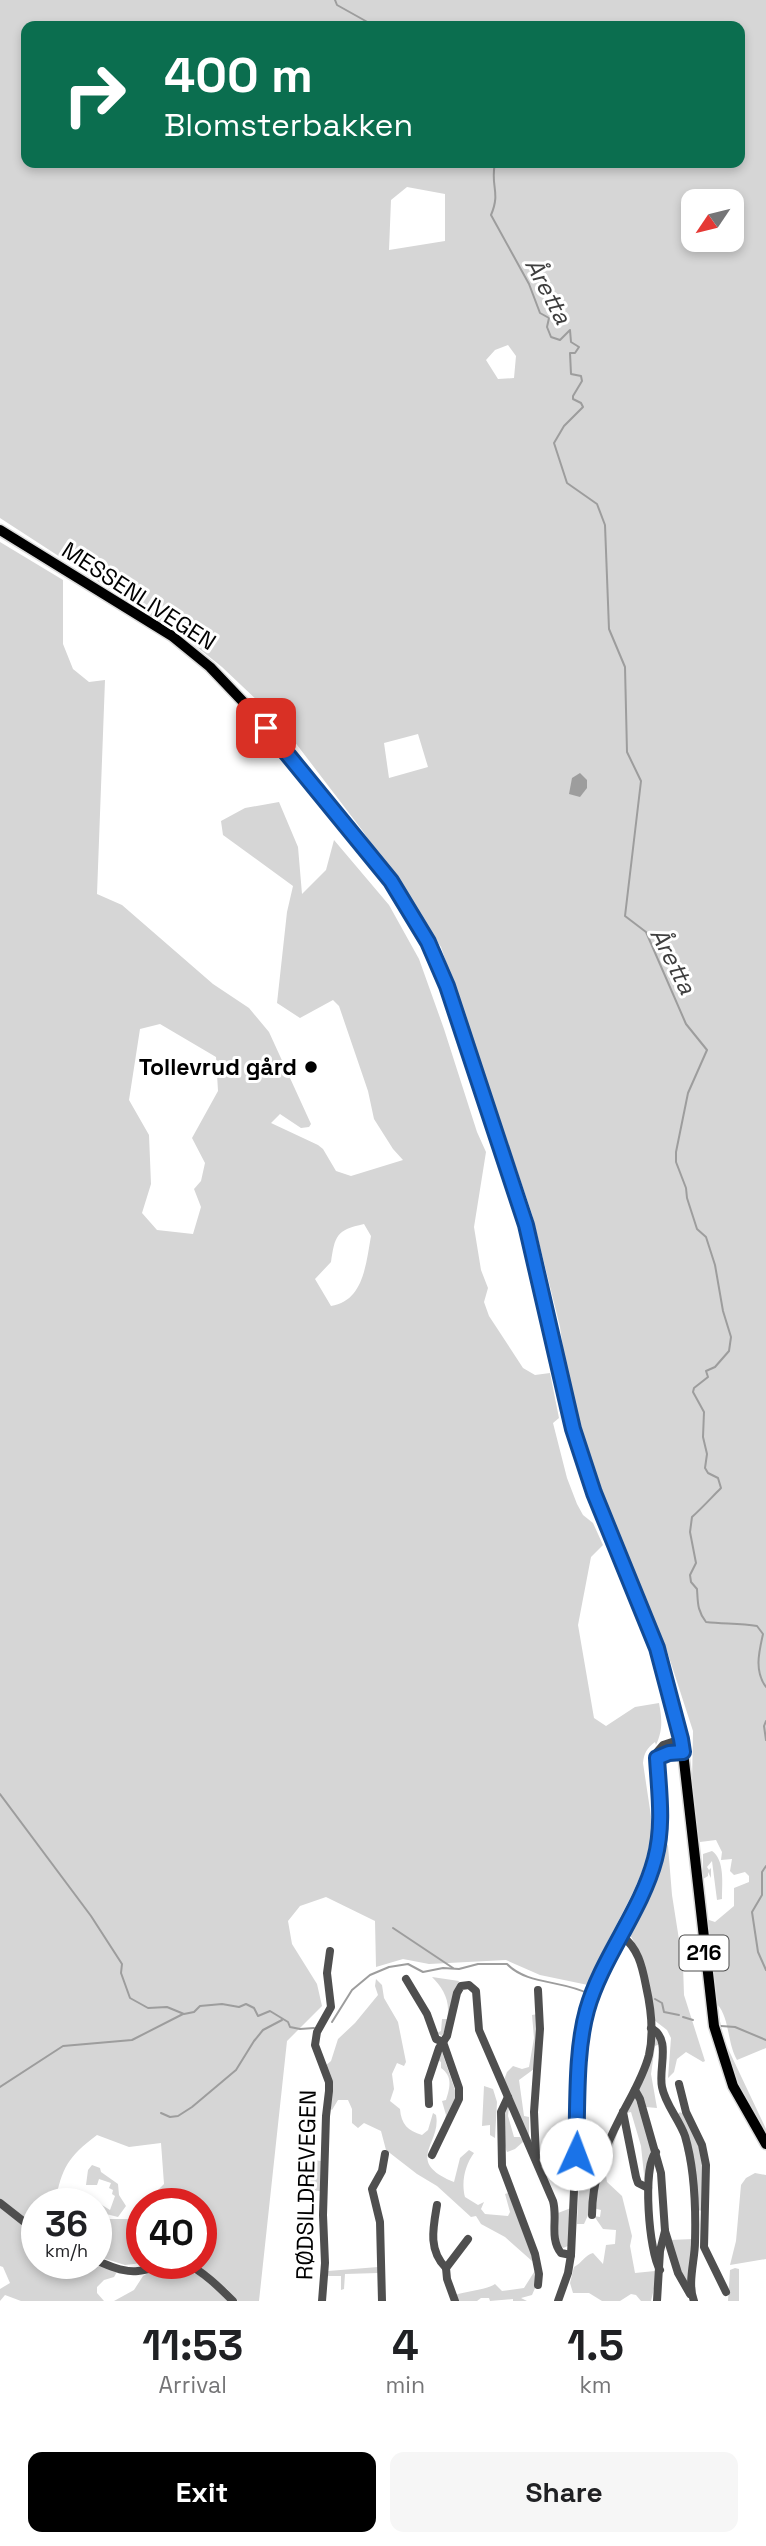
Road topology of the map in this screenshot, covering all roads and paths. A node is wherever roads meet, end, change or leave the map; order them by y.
1 (0, 530) edge
2 (681, 1739) junction
3 (683, 1752) junction
4 (657, 1758) junction
5 (621, 1935) junction
6 (330, 1951) dead end
7 (406, 1979) dead end
8 (538, 1990) dead end
9 (651, 2028) junction
10 (443, 2042) junction
11 (679, 2084) dead end
12 (635, 2090) junction
13 (508, 2097) junction
14 (429, 2104) dead end
15 (671, 2108) junction
16 (623, 2112) junction
17 (686, 2112) junction
18 (766, 2144) edge
19 (656, 2151) junction
20 (385, 2154) dead end
21 (432, 2155) dead end
22 (536, 2161) junction
23 (648, 2188) junction
24 (0, 2203) edge
25 (437, 2205) dead end
26 (592, 2215) dead end
27 (21, 2219) edge
28 (699, 2224) junction
29 (664, 2231) junction
30 (468, 2239) dead end
31 (571, 2255) junction
32 (112, 2266) edge
33 (446, 2268) junction
34 (660, 2270) junction
35 (538, 2285) dead end
36 (726, 2292) dead end
37 (692, 2298) edge
38 (233, 2301) edge
39 (322, 2301) edge
40 (382, 2301) edge
41 (455, 2301) edge
42 (558, 2301) edge
43 (657, 2301) edge

1 - 2 main road, MESSENLIVEGEN / 216
2 - 3 main road, MESSENLIVEGEN / 216
2 - 4 street
3 - 4 street
3 - 18 main road, MESSENLIVEGEN / 216
4 - 5 street
5 - 9 street
5 - 31 street
6 - 39 street, RØDSILDREVEGEN
7 - 10 street
8 - 22 street
9 - 12 street
9 - 15 street
10 - 13 street
10 - 14 street
10 - 21 street
11 - 17 street
12 - 16 street
12 - 19 street
13 - 22 street
13 - 35 street
15 - 17 street
15 - 28 street
16 - 23 street
16 - 26 street
17 - 28 street
19 - 23 street
19 - 29 street
20 - 40 street
22 - 31 street
23 - 34 street
24 - 27 street
25 - 33 street
28 - 36 street
28 - 37 street
29 - 34 street
29 - 37 street
30 - 33 street
31 - 42 street
32 - 38 street
33 - 41 street
34 - 43 street

